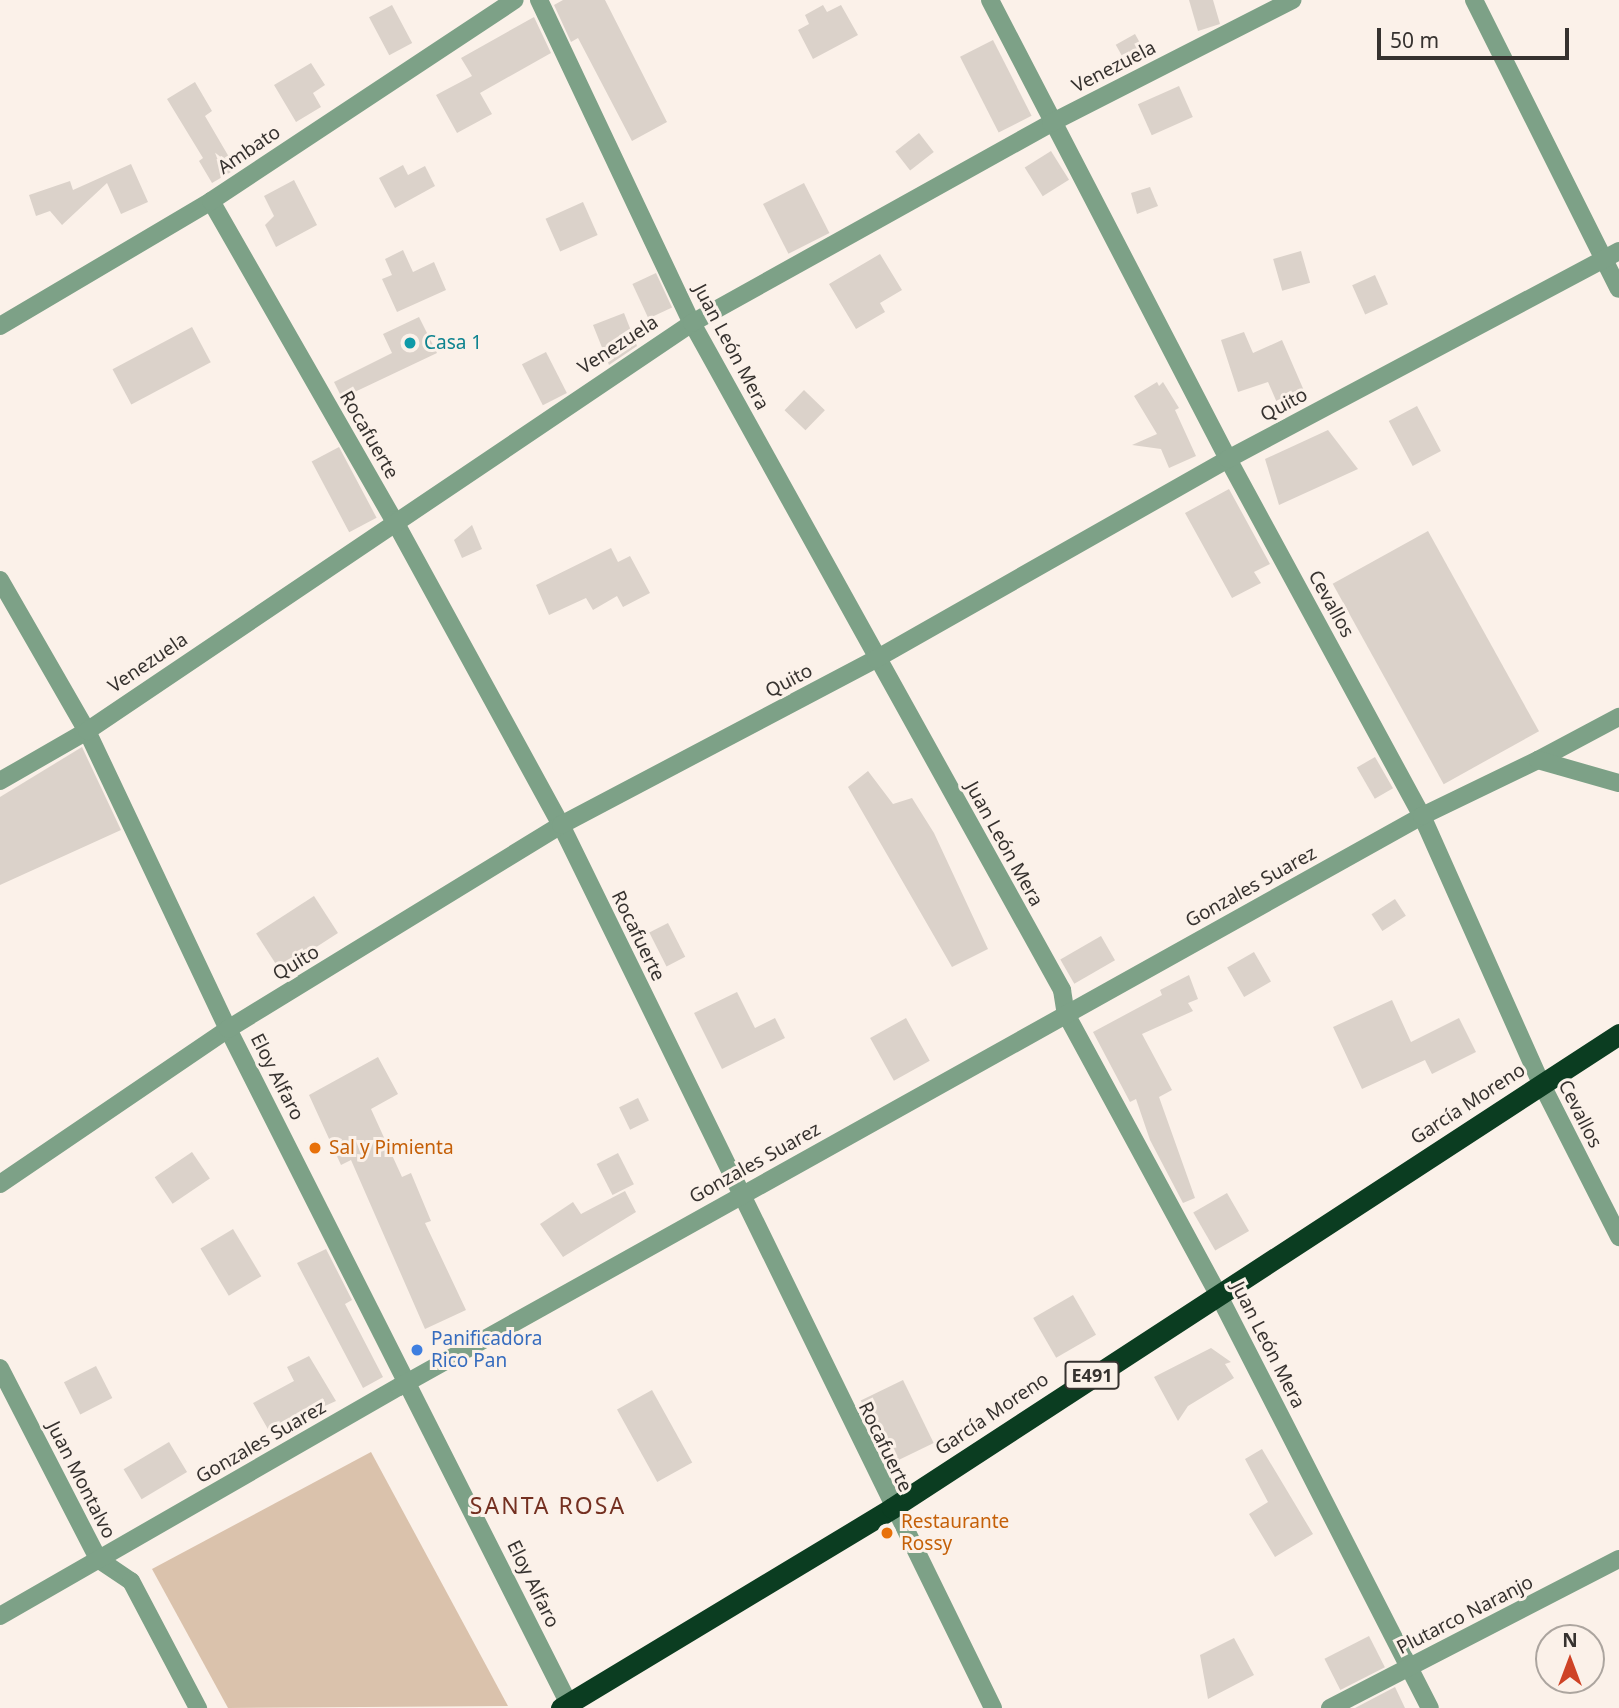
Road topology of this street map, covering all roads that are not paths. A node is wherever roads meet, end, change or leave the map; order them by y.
1 (516, 0) edge
2 (539, 0) edge
3 (990, 0) edge
4 (1292, 0) edge
5 (1474, 0) edge
6 (1051, 123) junction
7 (211, 201) junction
8 (1612, 255) edge
9 (1619, 289) edge
10 (692, 323) junction
11 (0, 326) edge
12 (1228, 459) junction
13 (394, 520) junction
14 (0, 580) edge
15 (876, 659) junction
16 (1619, 717) edge
17 (87, 731) junction
18 (1538, 760) junction
19 (0, 780) edge
20 (1619, 783) edge
21 (1422, 816) junction
22 (561, 825) junction
23 (1066, 1014) junction
24 (229, 1029) junction
25 (1619, 1034) edge
26 (1541, 1083) junction
27 (0, 1184) edge
28 (741, 1195) junction
29 (1619, 1237) edge
30 (1217, 1292) junction
31 (0, 1368) edge
32 (410, 1381) junction
33 (892, 1508) junction
34 (98, 1559) junction
35 (1619, 1559) edge
36 (0, 1615) edge
37 (1409, 1667) junction
38 (567, 1707) edge
39 (198, 1708) edge
40 (993, 1708) edge
41 (1330, 1708) edge
42 (1430, 1708) edge

1 - 7 street, Ambato
2 - 10 street, Juan León Mera
3 - 6 street, Cevallos
4 - 6 street, Venezuela
5 - 8 street
6 - 10 street, Venezuela
6 - 12 street, Cevallos
7 - 11 street, Ambato
7 - 13 street, Rocafuerte
8 - 9 street
8 - 12 street, Quito
10 - 13 street, Venezuela
10 - 15 street, Juan León Mera
12 - 15 street, Quito
12 - 21 street, Cevallos
13 - 17 street, Venezuela
13 - 22 street, Rocafuerte
14 - 17 street, Eloy Alfaro
15 - 22 street, Quito
15 - 23 street, Juan León Mera
16 - 18 street, Gonzales Suarez
17 - 19 street, Venezuela
17 - 24 street, Eloy Alfaro
18 - 20 street
18 - 21 street, Gonzales Suarez
21 - 23 street, Gonzales Suarez
21 - 26 street, Cevallos
22 - 24 street, Quito
22 - 28 street, Rocafuerte
23 - 28 street, Gonzales Suarez
23 - 30 street, Juan León Mera
24 - 27 street, Quito
24 - 32 street, Eloy Alfaro
25 - 26 highway, García Moreno / E491
26 - 29 street, Cevallos
26 - 30 highway, García Moreno / E491
28 - 32 street, Gonzales Suarez
28 - 33 street, Rocafuerte
30 - 33 highway, García Moreno / E491
30 - 37 street, Juan León Mera
31 - 34 street, Juan Montalvo
32 - 34 street, Gonzales Suarez
32 - 38 street, Eloy Alfaro
33 - 38 highway, García Moreno / E491
33 - 40 street, Rocafuerte
34 - 36 street, Gonzales Suarez
34 - 39 street, Juan Montalvo
35 - 37 street, Plutarco Naranjo
37 - 41 street, Plutarco Naranjo
37 - 42 street, Juan León Mera

